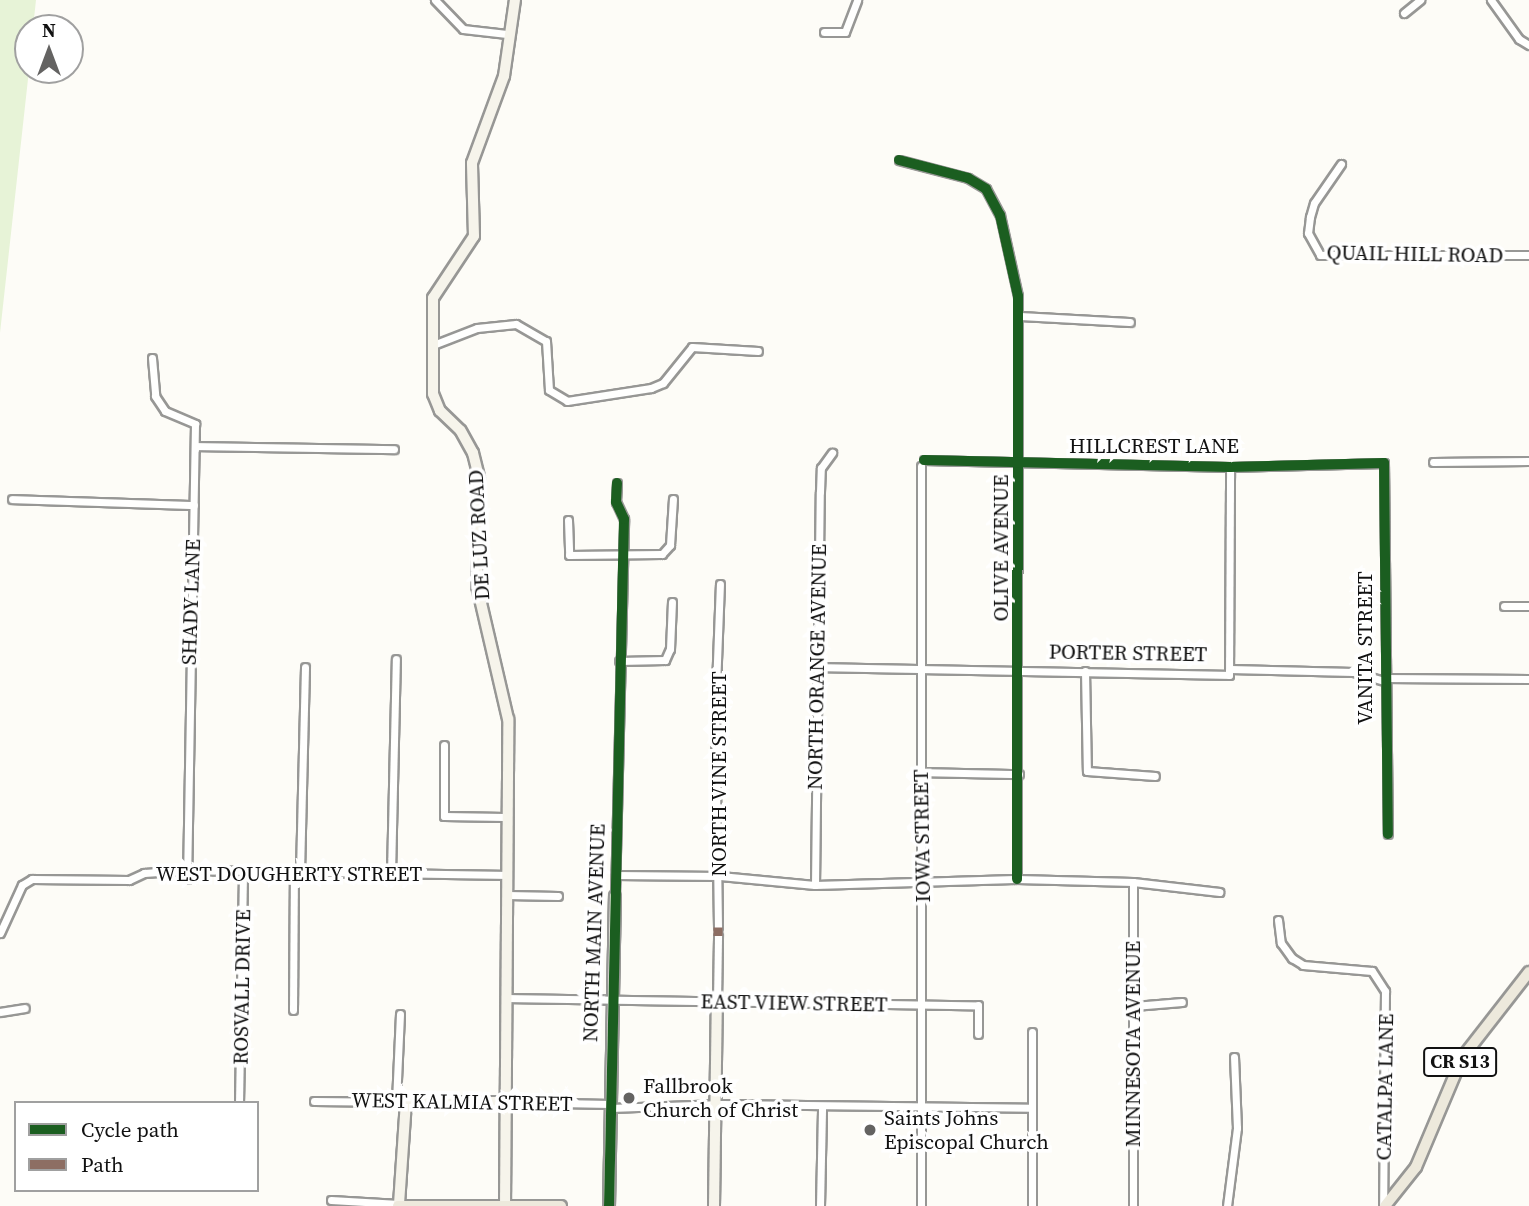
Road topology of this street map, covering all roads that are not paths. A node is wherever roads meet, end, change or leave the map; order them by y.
1 (436, 0) edge
2 (515, 0) edge
3 (857, 0) edge
4 (1420, 0) edge
5 (1491, 0) edge
6 (1404, 13) dead end
7 (824, 32) dead end
8 (507, 34) junction
9 (1529, 45) edge
10 (900, 160) dead end
11 (1341, 164) dead end
12 (1529, 255) edge
13 (1019, 316) junction
14 (1130, 322) dead end
15 (433, 345) junction
16 (758, 351) dead end
17 (152, 358) dead end
18 (394, 449) dead end
19 (195, 450) junction
20 (832, 453) dead end
21 (1529, 461) edge
22 (923, 463) joint
23 (1384, 463) joint
24 (1433, 463) dead end
25 (1019, 464) junction
26 (1230, 467) junction
27 (617, 482) dead end
28 (12, 499) dead end
29 (673, 499) dead end
30 (194, 505) junction
31 (568, 520) dead end
32 (623, 555) junction
33 (720, 584) dead end
34 (672, 602) dead end
35 (1504, 606) dead end
36 (1529, 606) edge
37 (396, 659) dead end
38 (619, 661) junction
39 (305, 667) dead end
40 (817, 667) junction
41 (919, 668) junction
42 (1021, 670) junction
43 (1085, 671) junction
44 (1230, 672) junction
45 (1529, 679) edge
46 (1384, 680) junction
47 (444, 745) dead end
48 (920, 772) junction
49 (1019, 774) junction
50 (1155, 776) dead end
51 (505, 817) junction
52 (1388, 834) dead end
53 (243, 871) junction
54 (297, 872) junction
55 (391, 874) junction
56 (188, 875) junction
57 (507, 875) junction
58 (616, 875) junction
59 (720, 876) junction
60 (1017, 879) junction
61 (1133, 882) junction
62 (815, 884) junction
63 (922, 884) junction
64 (1219, 892) dead end
65 (507, 895) junction
66 (558, 896) dead end
67 (615, 896) joint
68 (1278, 920) dead end
69 (718, 927) dead end
70 (0, 933) edge
71 (718, 936) dead end
72 (1529, 972) edge
73 (508, 998) junction
74 (610, 1000) junction
75 (717, 1002) junction
76 (1182, 1002) dead end
77 (924, 1004) junction
78 (1134, 1006) junction
79 (25, 1008) dead end
80 (293, 1010) dead end
81 (0, 1012) edge
82 (400, 1014) dead end
83 (1032, 1032) dead end
84 (978, 1034) dead end
85 (1234, 1057) dead end
86 (239, 1101) edge
87 (314, 1101) dead end
88 (401, 1102) junction
89 (508, 1102) junction
90 (610, 1106) junction
91 (715, 1106) junction
92 (822, 1108) junction
93 (923, 1108) junction
94 (1030, 1108) junction
95 (331, 1200) dead end
96 (398, 1205) edge
97 (505, 1206) edge
98 (561, 1206) edge
99 (609, 1206) edge
100 (714, 1206) edge
101 (820, 1206) edge
102 (921, 1206) edge
103 (1032, 1206) edge
104 (1133, 1206) edge
105 (1227, 1206) edge
106 (1384, 1206) edge

1 - 8 street
2 - 8 main road, DE LUZ ROAD
3 - 7 street
4 - 6 street
5 - 9 street
8 - 15 main road, DE LUZ ROAD
10 - 13 street, OLIVE AVENUE
11 - 12 street, QUAIL HILL ROAD
13 - 14 street
13 - 25 street, OLIVE AVENUE
15 - 16 street
15 - 51 main road, DE LUZ ROAD
17 - 19 street, SHADY LANE
18 - 19 street
19 - 30 street, SHADY LANE
20 - 40 street, NORTH ORANGE AVENUE
21 - 24 street
22 - 25 street, HILLCREST LANE
22 - 41 street, IOWA STREET
23 - 26 street, HILLCREST LANE
23 - 46 street, VANITA STREET
25 - 26 street, HILLCREST LANE
25 - 42 street, OLIVE AVENUE
26 - 44 street
27 - 32 street, NORTH MAIN AVENUE
28 - 30 street
29 - 32 street
30 - 56 street, SHADY LANE
31 - 32 street
32 - 38 street, NORTH MAIN AVENUE
33 - 59 street, NORTH VINE STREET
34 - 38 street
35 - 36 street
37 - 55 street
38 - 58 street, NORTH MAIN AVENUE
39 - 54 street
40 - 41 street, PORTER STREET
40 - 62 street, NORTH ORANGE AVENUE
41 - 42 street, PORTER STREET
41 - 48 street, IOWA STREET
42 - 43 street, PORTER STREET
42 - 49 street, OLIVE AVENUE
43 - 44 street, PORTER STREET
43 - 50 street
44 - 46 street, PORTER STREET
45 - 46 street, PORTER STREET
46 - 52 street, VANITA STREET
47 - 51 street
48 - 49 street
48 - 63 street, IOWA STREET
49 - 60 street, OLIVE AVENUE
51 - 57 main road, DE LUZ ROAD
53 - 54 street, WEST DOUGHERTY STREET
53 - 56 street, WEST DOUGHERTY STREET
53 - 86 street, ROSVALL DRIVE
54 - 55 street, WEST DOUGHERTY STREET
54 - 80 street
55 - 57 street, WEST DOUGHERTY STREET
56 - 70 street, WEST DOUGHERTY STREET
57 - 65 main road, DE LUZ ROAD
58 - 59 street
58 - 67 street, NORTH MAIN AVENUE
59 - 62 street
59 - 69 street, NORTH VINE STREET
60 - 61 street
60 - 63 street
61 - 64 street
61 - 78 street, MINNESOTA AVENUE
62 - 63 street
63 - 77 street, IOWA STREET
65 - 66 street
65 - 73 main road, DE LUZ ROAD
67 - 74 main road, NORTH MAIN AVENUE
68 - 106 street, CATALPA LANE
71 - 75 street
72 - 106 main road, CR S13
73 - 74 street, EAST VIEW STREET
73 - 89 main road, DE LUZ ROAD
74 - 75 street, EAST VIEW STREET
74 - 90 main road, NORTH MAIN AVENUE
75 - 77 street, EAST VIEW STREET
75 - 91 main road
76 - 78 street
77 - 84 street, EAST VIEW STREET
77 - 93 street, IOWA STREET
78 - 104 street, MINNESOTA AVENUE
79 - 81 street
82 - 88 street
83 - 94 street
85 - 105 street
87 - 88 street, WEST KALMIA STREET
88 - 89 main road, WEST KALMIA STREET
88 - 96 main road
89 - 90 street, WEST KALMIA STREET
89 - 97 main road, DE LUZ ROAD
90 - 91 street, WEST KALMIA STREET
90 - 99 main road, NORTH MAIN AVENUE
91 - 92 street, WEST KALMIA STREET
91 - 100 main road
92 - 93 street, WEST KALMIA STREET
92 - 101 street
93 - 94 street, WEST KALMIA STREET
93 - 102 street, IOWA STREET
94 - 103 street
95 - 96 street
96 - 97 main road
97 - 98 main road

